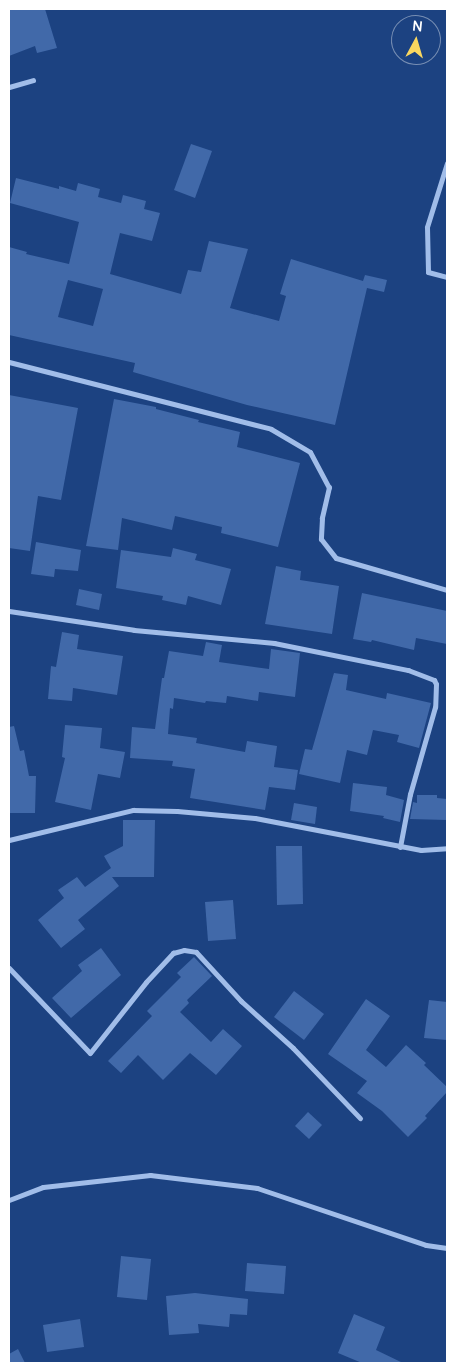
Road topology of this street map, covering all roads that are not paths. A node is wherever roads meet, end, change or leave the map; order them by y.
1 (33, 80) dead end
2 (9, 87) edge
3 (447, 163) edge
4 (447, 277) edge
5 (9, 362) edge
6 (447, 590) edge
7 (9, 611) edge
8 (9, 840) edge
9 (400, 847) junction
10 (447, 848) edge
11 (9, 968) edge
12 (360, 1118) dead end
13 (9, 1200) edge
14 (447, 1248) edge

1 - 2 street
3 - 4 street
5 - 6 street
7 - 9 street
8 - 9 street
9 - 10 street
11 - 12 street
13 - 14 street

